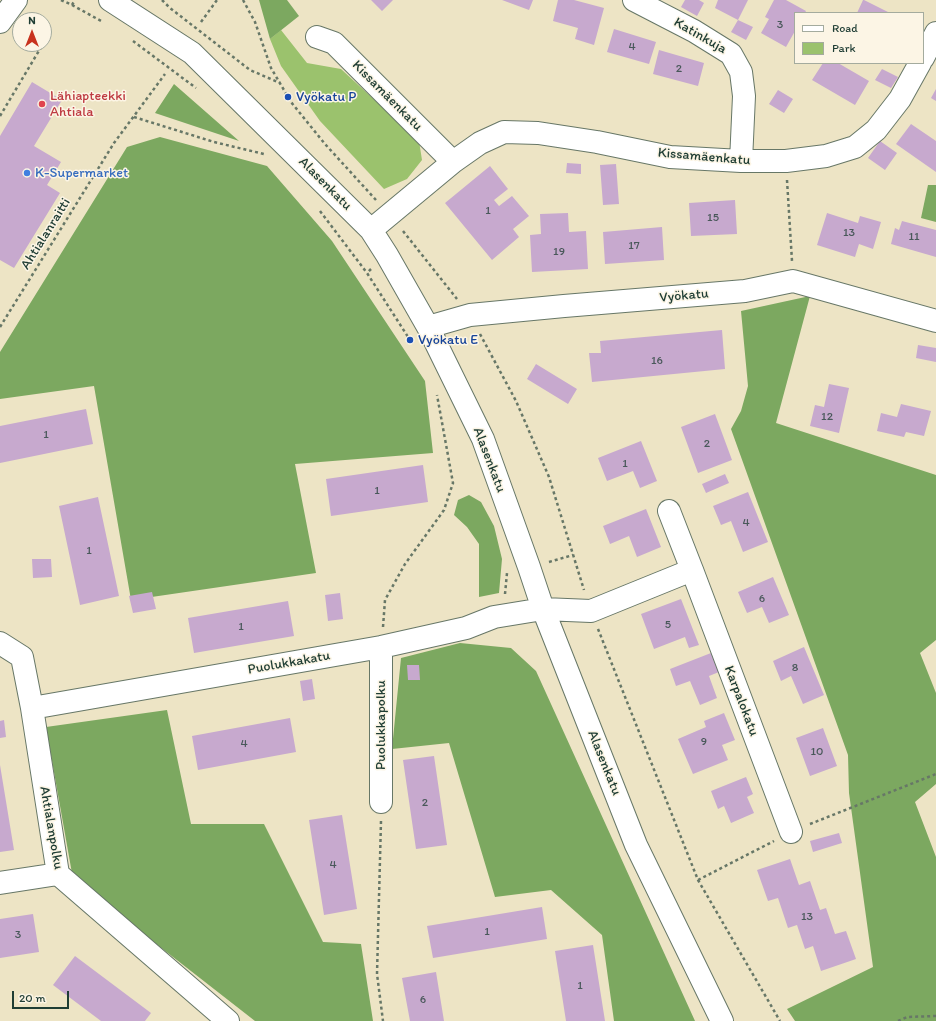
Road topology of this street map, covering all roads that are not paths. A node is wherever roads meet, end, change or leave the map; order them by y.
1 (16, 0) edge
2 (110, 0) edge
3 (634, 0) edge
4 (0, 22) edge
5 (936, 33) edge
6 (317, 37) dead end
7 (924, 56) edge
8 (919, 64) edge
9 (741, 161) junction
10 (453, 162) junction
11 (370, 230) junction
12 (936, 322) edge
13 (428, 327) junction
14 (669, 511) dead end
15 (692, 570) junction
16 (543, 609) junction
17 (0, 643) edge
18 (381, 647) junction
19 (32, 708) junction
20 (381, 802) road end
21 (791, 832) road end
22 (58, 874) junction
23 (0, 883) edge
24 (228, 1021) edge
25 (722, 1021) edge

1 - 4 street
2 - 11 street, Alasenkatu
3 - 9 street, Katinkuja
5 - 7 street
6 - 10 street, Kissamäenkatu
8 - 9 street, Kissamäenkatu
9 - 10 street, Kissamäenkatu
10 - 11 street, Kissamäenkatu
11 - 13 street, Alasenkatu
12 - 13 street, Vyökatu
13 - 16 street, Alasenkatu
14 - 15 street, Karpalokatu
15 - 16 street
15 - 21 street, Karpalokatu
16 - 18 street, Puolukkakatu
16 - 25 street, Alasenkatu
17 - 19 street, Ahtialanpolku
18 - 19 street, Puolukkakatu
18 - 20 street, Puolukkapolku
19 - 22 street, Ahtialanpolku
22 - 23 street
22 - 24 street, Ahtialanpolku

